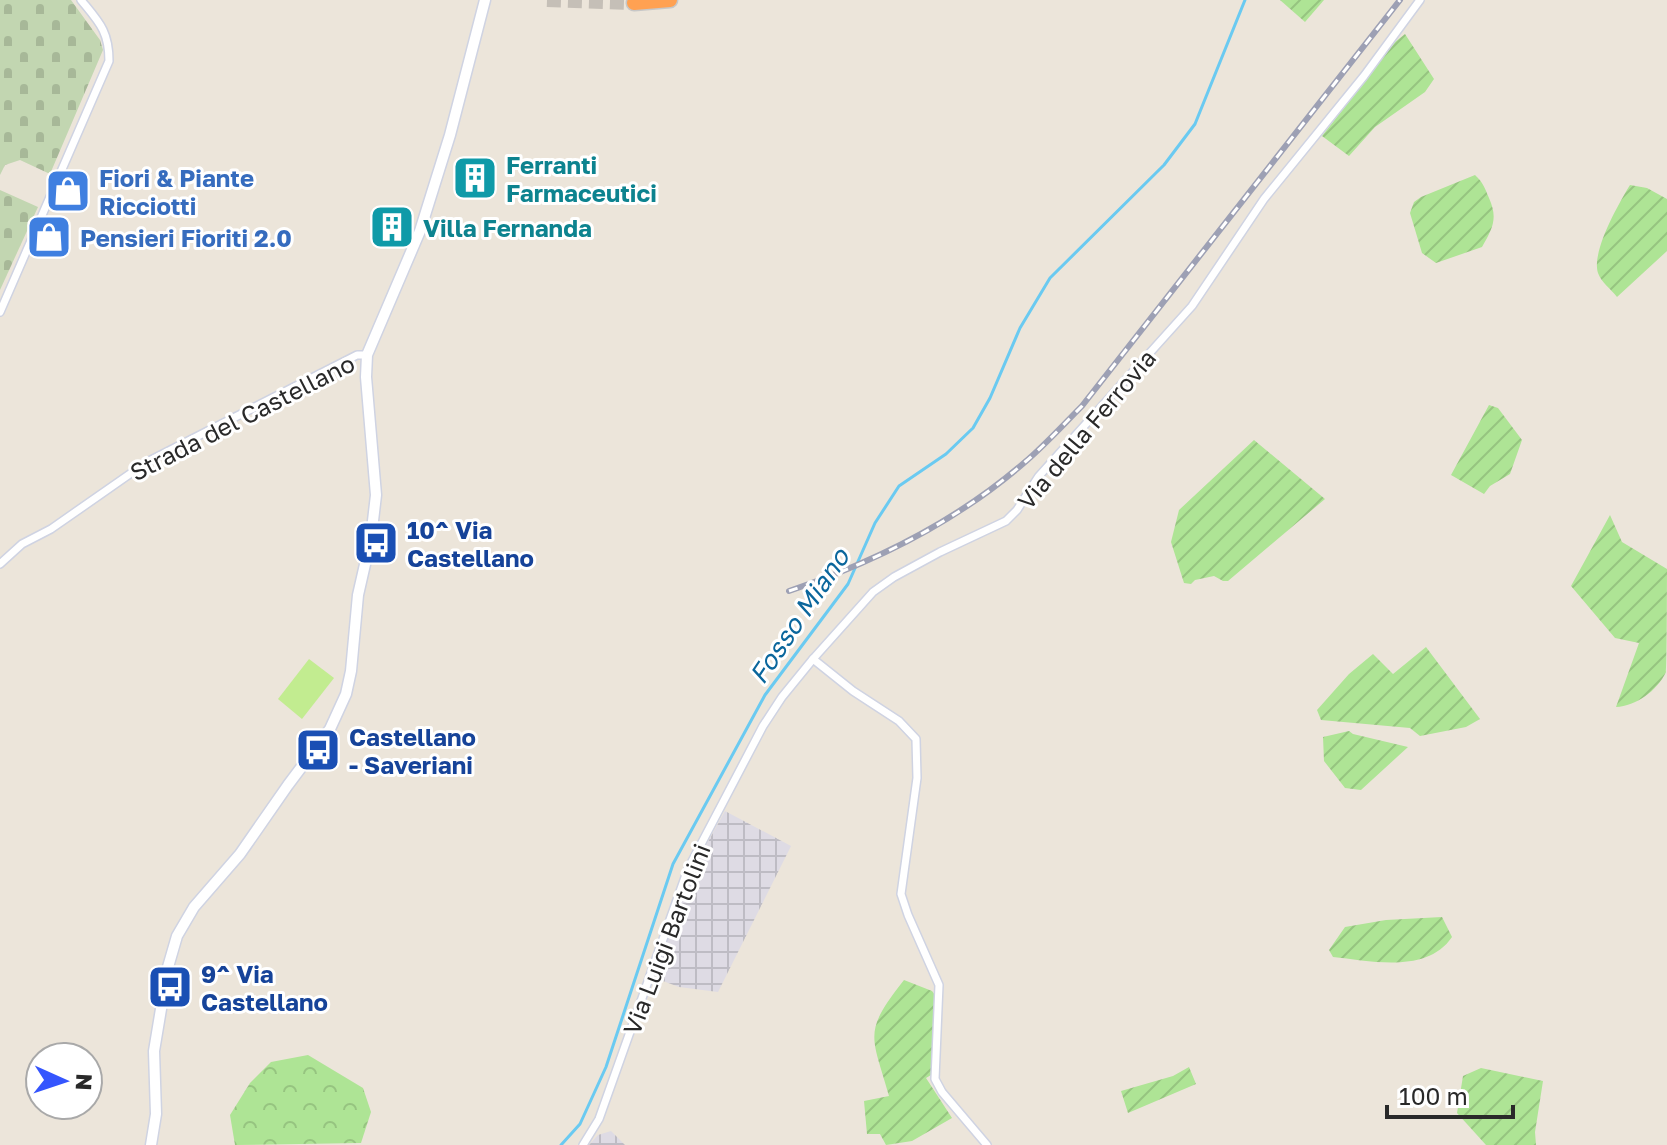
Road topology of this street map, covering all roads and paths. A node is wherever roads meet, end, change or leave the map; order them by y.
1 (81, 0) edge
2 (485, 0) edge
3 (670, 0) edge
4 (1420, 0) edge
5 (634, 3) dead end
6 (0, 312) edge
7 (367, 355) junction
8 (0, 564) edge
9 (813, 659) junction
10 (151, 1145) edge
11 (583, 1145) edge
12 (987, 1145) edge

1 - 6 street
2 - 7 street, Strada del Castellano
3 - 5 highway
4 - 9 street, Via della Ferrovia
7 - 8 street, Strada del Castellano
7 - 10 street, Strada del Castellano
9 - 11 street, Via Luigi Bartolini
9 - 12 street

